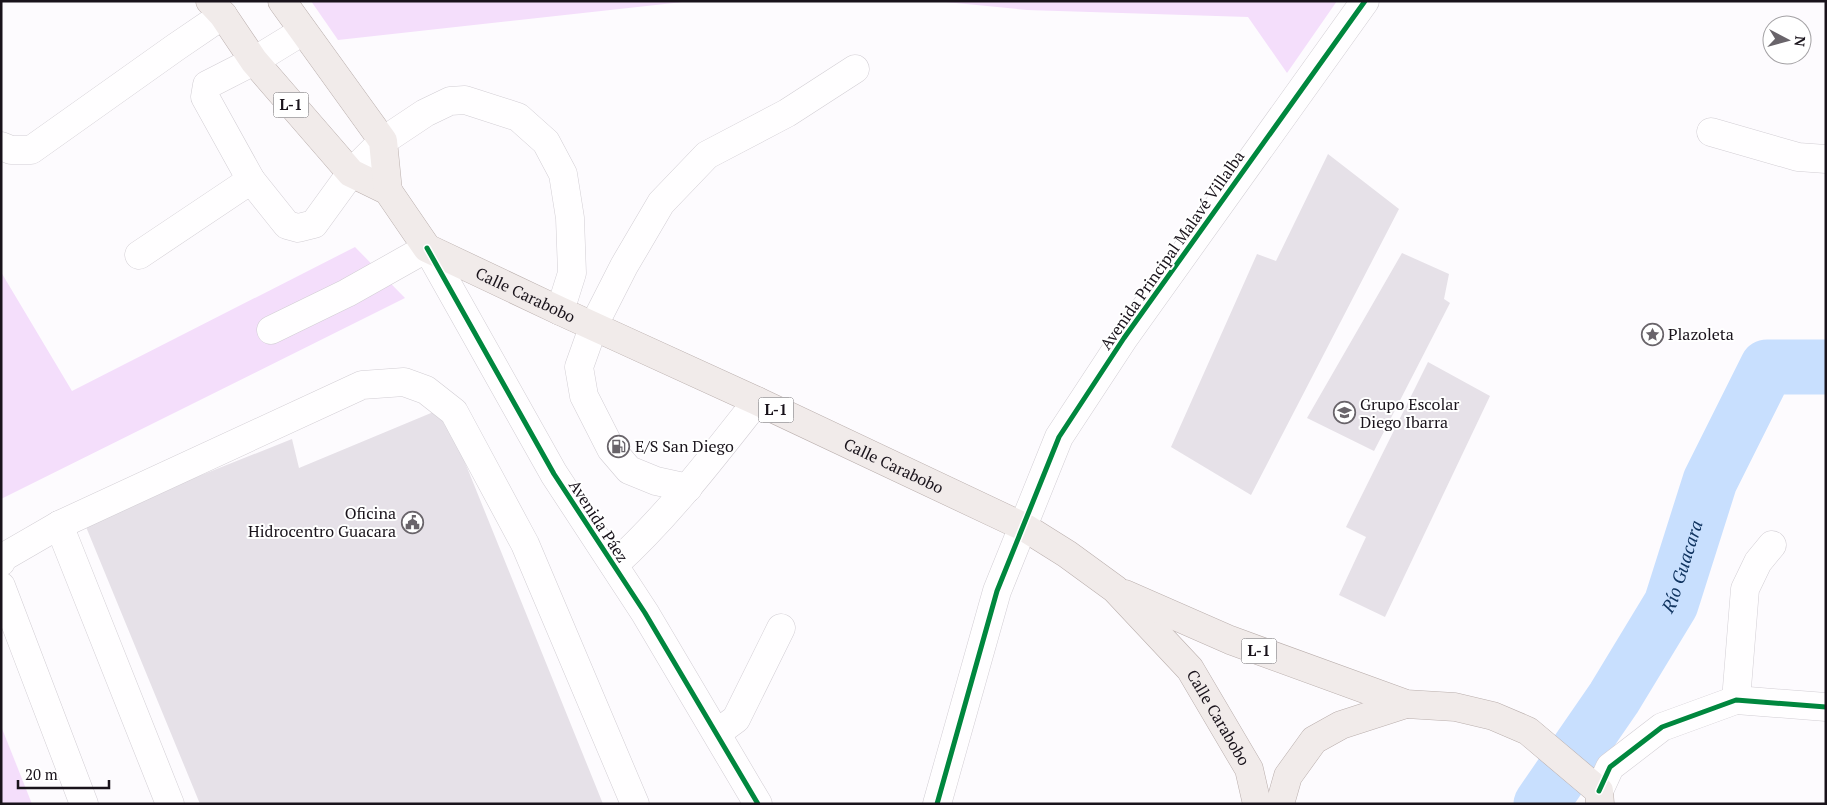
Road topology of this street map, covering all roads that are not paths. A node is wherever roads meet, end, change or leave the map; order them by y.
1 (282, 1) edge
2 (1365, 1) edge
3 (217, 8) edge
4 (303, 31) junction
5 (254, 61) junction
6 (855, 69) dead end
7 (1711, 132) dead end
8 (383, 141) junction
9 (1, 146) edge
10 (1826, 159) edge
11 (351, 174) junction
12 (251, 180) junction
13 (388, 191) junction
14 (427, 248) junction
15 (139, 254) dead end
16 (560, 311) junction
17 (594, 326) junction
18 (271, 330) dead end
19 (757, 401) junction
20 (688, 488) junction
21 (59, 525) junction
22 (1024, 527) junction
23 (1772, 545) dead end
24 (1, 562) edge
25 (614, 565) junction
26 (1, 586) edge
27 (1115, 590) junction
28 (781, 628) dead end
29 (1736, 700) junction
30 (1406, 704) junction
31 (1826, 706) edge
32 (717, 733) junction
33 (1593, 790) edge
34 (84, 804) edge
35 (170, 804) edge
36 (635, 804) edge
37 (758, 804) edge
38 (937, 804) edge
39 (1257, 804) edge
40 (1280, 804) edge

1 - 4 main road
2 - 22 street, Avenida Principal Malavé Villalba
3 - 5 main road, L-1
3 - 9 street
4 - 5 street
4 - 8 main road
5 - 11 main road, L-1
5 - 12 street
6 - 17 street
7 - 10 street
8 - 11 street
8 - 13 main road
8 - 16 street
11 - 12 street
11 - 13 main road, L-1
12 - 15 street
13 - 14 main road
14 - 16 main road, Calle Carabobo / L-1
14 - 18 street
14 - 25 street, Avenida Páez
16 - 17 main road, Calle Carabobo / L-1
17 - 19 main road, Calle Carabobo / L-1
17 - 20 street
19 - 20 street
19 - 22 main road, Calle Carabobo / L-1
20 - 25 street
21 - 24 street
21 - 35 street
21 - 36 street
22 - 27 main road, Calle Carabobo / L-1
22 - 38 street, Avenida Principal Malavé Villalba
23 - 29 street
25 - 32 street, Avenida Páez
26 - 34 street
27 - 30 main road, L-1
27 - 39 main road, Calle Carabobo / L-1
28 - 32 street
29 - 31 street
29 - 33 street
30 - 33 main road, L-1
30 - 40 main road, L-1
32 - 37 street, Avenida Páez

